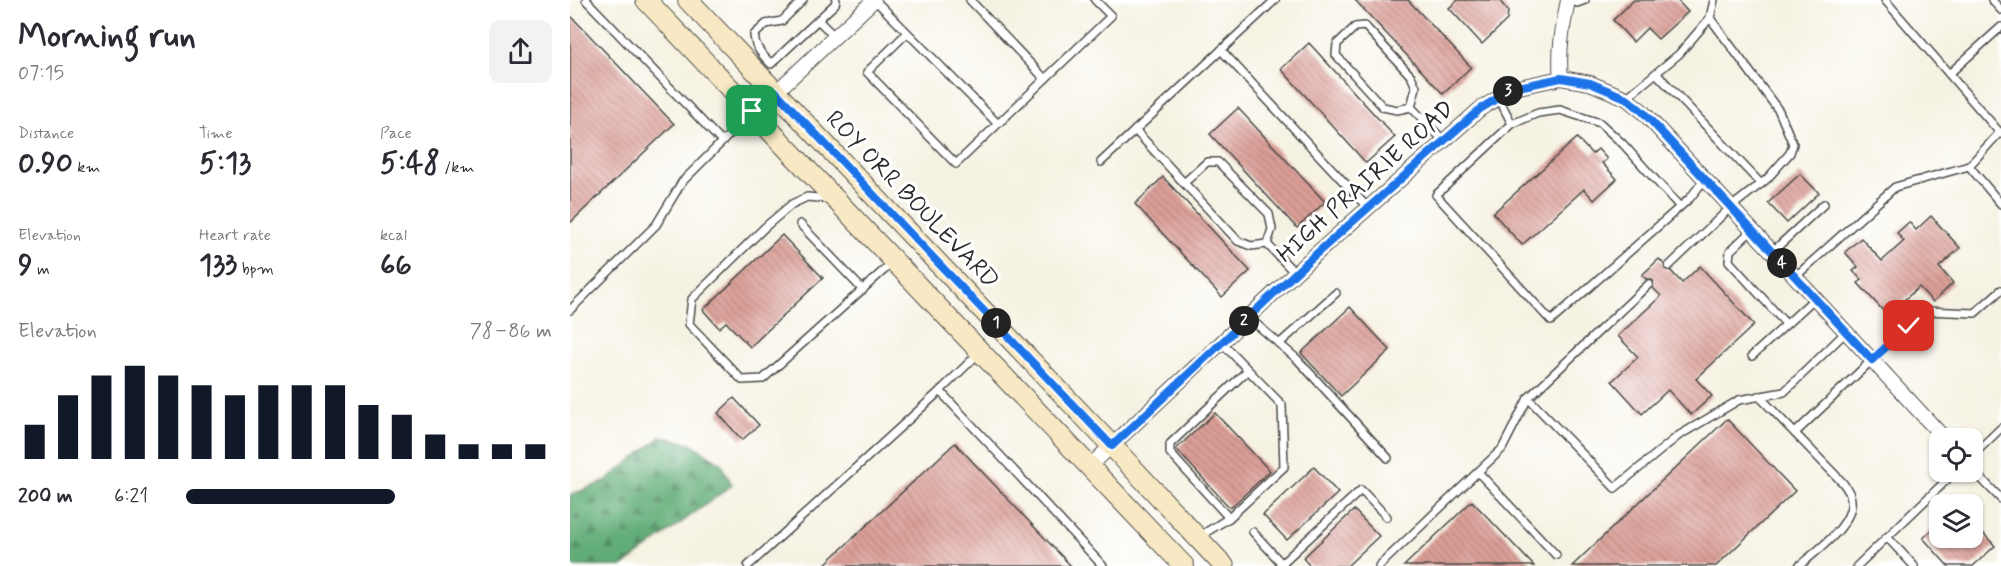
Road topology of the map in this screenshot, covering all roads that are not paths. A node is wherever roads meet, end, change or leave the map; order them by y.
1 (586, 0) edge
2 (646, 0) edge
3 (688, 0) edge
4 (803, 0) edge
5 (836, 0) edge
6 (874, 0) edge
7 (970, 0) edge
8 (1095, 0) edge
9 (1275, 0) edge
10 (1568, 0) edge
11 (1573, 0) edge
12 (1585, 0) edge
13 (1714, 0) edge
14 (1885, 0) edge
15 (1992, 0) edge
16 (2001, 10) edge
17 (1710, 18) junction
18 (818, 21) junction
19 (2001, 27) edge
20 (907, 33) junction
21 (835, 37) junction
22 (1221, 50) junction
23 (1656, 73) junction
24 (1949, 74) junction
25 (1561, 78) junction
26 (1045, 79) junction
27 (776, 92) junction
28 (1498, 97) junction
29 (1626, 98) junction
30 (1412, 106) junction
31 (752, 111) junction
32 (997, 123) junction
33 (1512, 124) junction
34 (1135, 130) junction
35 (2000, 133) edge
36 (1444, 141) junction
37 (722, 142) junction
38 (1101, 162) dead end
39 (1969, 166) junction
40 (1705, 179) junction
41 (1184, 183) junction
42 (1761, 184) junction
43 (838, 200) junction
44 (1824, 204) dead end
45 (2001, 204) edge
46 (1680, 207) junction
47 (1731, 207) junction
48 (1368, 208) junction
49 (800, 224) dead end
50 (1752, 230) junction
51 (1267, 244) junction
52 (1772, 252) junction
53 (895, 260) junction
54 (1669, 266) dead end
55 (1296, 273) junction
56 (1795, 277) junction
57 (1648, 285) dead end
58 (863, 290) junction
59 (2001, 290) edge
60 (1336, 293) dead end
61 (1815, 298) junction
62 (570, 310) edge
63 (1248, 317) junction
64 (1786, 324) junction
65 (1846, 332) junction
66 (1221, 342) junction
67 (1279, 344) junction
68 (981, 351) junction
69 (1752, 356) dead end
70 (1872, 360) junction
71 (1248, 370) junction
72 (940, 391) junction
73 (1759, 396) junction
74 (1528, 398) junction
75 (1935, 428) edge
76 (2001, 428) edge
77 (1795, 433) junction
78 (1983, 445) edge
79 (1112, 446) junction
80 (1388, 458) dead end
81 (1090, 466) junction
82 (1478, 472) junction
83 (1983, 480) edge
84 (1944, 482) edge
85 (2001, 499) edge
86 (1387, 517) dead end
87 (1228, 518) junction
88 (1253, 532) dead end
89 (1197, 537) junction
90 (1887, 537) junction
91 (1556, 555) dead end
92 (1282, 565) edge
93 (748, 566) edge
94 (1103, 566) edge
95 (1184, 566) edge
96 (1224, 566) edge
97 (1379, 566) edge
98 (1799, 566) edge
99 (1857, 566) edge
100 (1914, 566) edge

1 - 37 lane
2 - 31 main road
3 - 27 main road, ROY ORR BOULEVARD
4 - 18 lane
5 - 18 lane
6 - 20 lane
6 - 21 street
7 - 26 lane
8 - 26 lane
9 - 22 lane
10 - 25 street
11 - 12 lane
13 - 17 lane
14 - 24 lane
15 - 16 lane
17 - 23 lane
17 - 42 lane
18 - 21 lane
19 - 24 lane
20 - 32 lane
20 - 32 lane
21 - 27 street
22 - 34 lane
22 - 48 lane
23 - 29 lane
23 - 42 lane
24 - 35 lane
25 - 28 street, HIGH PRAIRIE ROAD
25 - 29 street, HIGH PRAIRIE ROAD
26 - 32 lane
27 - 31 street
27 - 79 main road, ROY ORR BOULEVARD
28 - 33 lane
28 - 36 street, HIGH PRAIRIE ROAD
29 - 40 street, HIGH PRAIRIE ROAD
30 - 30 lane
30 - 36 lane
31 - 37 lane
31 - 43 main road
33 - 46 lane
33 - 46 lane
34 - 38 lane
34 - 41 lane
35 - 39 lane
36 - 48 street, HIGH PRAIRIE ROAD
37 - 62 lane
39 - 45 lane
39 - 56 lane
40 - 46 lane
40 - 47 street, HIGH PRAIRIE ROAD
41 - 51 lane
41 - 51 lane
42 - 47 lane
43 - 53 main road
43 - 58 lane
44 - 52 lane
47 - 50 street, HIGH PRAIRIE ROAD
47 - 54 lane
48 - 55 street, HIGH PRAIRIE ROAD
49 - 58 lane
50 - 52 street, HIGH PRAIRIE ROAD
50 - 64 lane
51 - 55 lane
52 - 56 street, HIGH PRAIRIE ROAD
53 - 58 lane
53 - 68 main road
55 - 63 street, HIGH PRAIRIE ROAD
56 - 61 street, HIGH PRAIRIE ROAD
57 - 74 lane
59 - 70 lane
60 - 67 lane
61 - 64 lane
61 - 65 street, HIGH PRAIRIE ROAD
63 - 66 street, HIGH PRAIRIE ROAD
63 - 67 lane
64 - 69 lane
65 - 70 street, HIGH PRAIRIE ROAD
65 - 73 lane
66 - 71 lane
66 - 79 street, HIGH PRAIRIE ROAD
67 - 80 lane
68 - 72 lane
68 - 81 main road
70 - 75 street, HIGH PRAIRIE ROAD
70 - 77 lane
71 - 87 lane
71 - 87 lane
72 - 93 lane
72 - 94 lane
73 - 74 lane
73 - 77 lane
74 - 82 lane
76 - 78 lane
77 - 98 lane
79 - 81 street, HIGH PRAIRIE ROAD
79 - 89 main road, ROY ORR BOULEVARD
81 - 95 main road
82 - 91 lane
82 - 97 lane
83 - 85 lane
84 - 90 lane
86 - 92 lane
87 - 89 lane
88 - 92 lane
89 - 96 main road, ROY ORR BOULEVARD
90 - 99 lane
90 - 100 lane

